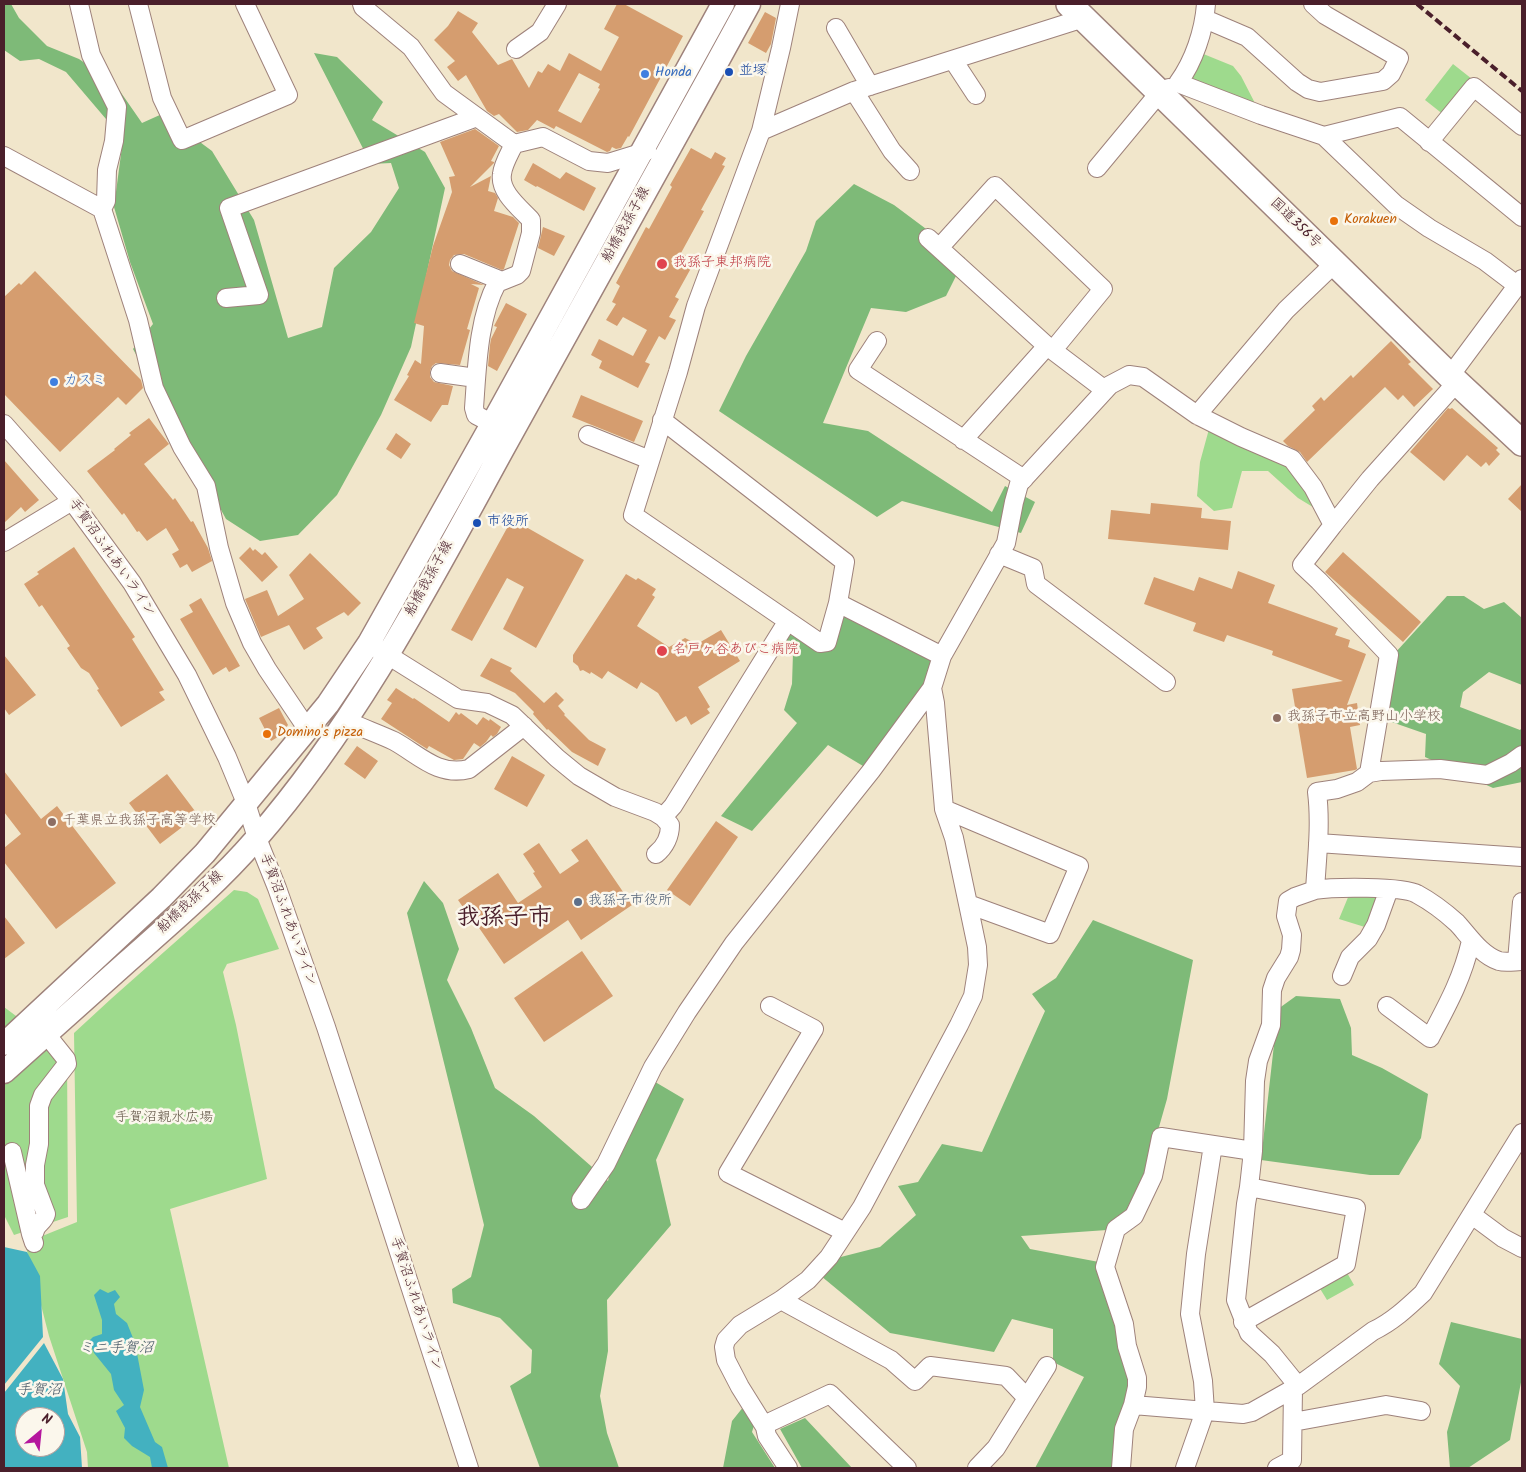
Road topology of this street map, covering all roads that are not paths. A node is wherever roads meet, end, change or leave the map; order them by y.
1 (79, 4) edge
2 (138, 4) edge
3 (245, 4) edge
4 (362, 4) edge
5 (557, 4) edge
6 (723, 4) edge
7 (749, 4) edge
8 (790, 4) edge
9 (1313, 4) edge
10 (1076, 11) edge
11 (1206, 12) edge
12 (836, 28) dead end
13 (516, 49) dead end
14 (953, 60) junction
15 (862, 88) junction
16 (1169, 88) junction
17 (976, 95) dead end
18 (477, 117) junction
19 (1522, 126) edge
20 (762, 131) junction
21 (1324, 136) junction
22 (1429, 142) junction
23 (514, 144) junction
24 (671, 144) junction
25 (641, 153) junction
26 (4, 156) edge
27 (1097, 168) dead end
28 (910, 171) dead end
29 (102, 209) junction
30 (1522, 216) edge
31 (1335, 262) junction
32 (460, 264) dead end
33 (502, 281) junction
34 (1520, 283) edge
35 (226, 298) dead end
36 (877, 341) dead end
37 (1050, 348) junction
38 (440, 373) dead end
39 (476, 378) junction
40 (1454, 379) junction
41 (1105, 390) junction
42 (1198, 415) junction
43 (662, 420) junction
44 (4, 424) edge
45 (502, 429) junction
46 (588, 435) dead end
47 (963, 440) junction
48 (1522, 443) edge
49 (650, 460) junction
50 (1024, 479) junction
51 (72, 501) junction
52 (1333, 525) junction
53 (4, 542) edge
54 (999, 554) junction
55 (838, 603) junction
56 (787, 622) junction
57 (378, 649) junction
58 (942, 656) junction
59 (1166, 682) dead end
60 (932, 688) junction
61 (347, 721) junction
62 (524, 726) junction
63 (308, 730) junction
64 (1522, 755) edge
65 (1369, 773) junction
66 (246, 803) junction
67 (944, 809) junction
68 (663, 817) junction
69 (257, 838) junction
70 (1318, 843) junction
71 (656, 854) dead end
72 (1522, 857) edge
73 (1389, 889) junction
74 (1315, 890) junction
75 (1522, 902) edge
76 (968, 904) junction
77 (1471, 941) junction
78 (1520, 961) edge
79 (1342, 976) dead end
80 (770, 1006) dead end
81 (1387, 1006) dead end
82 (39, 1031) junction
83 (4, 1044) edge
84 (4, 1072) edge
85 (1522, 1133) edge
86 (1213, 1145) junction
87 (1253, 1151) junction
88 (12, 1152) dead end
89 (1250, 1188) junction
90 (581, 1200) dead end
91 (1472, 1215) junction
92 (845, 1232) junction
93 (1522, 1248) edge
94 (781, 1300) junction
95 (1243, 1322) junction
96 (1047, 1366) dead end
97 (1295, 1388) junction
98 (1027, 1398) junction
99 (1132, 1405) junction
100 (1205, 1411) junction
101 (1422, 1411) dead end
102 (1293, 1422) junction
103 (764, 1425) junction
104 (469, 1468) edge
105 (788, 1468) edge
106 (907, 1468) edge
107 (977, 1468) edge
108 (1121, 1468) edge
109 (1185, 1468) edge
110 (1277, 1468) edge

1 - 29 street
2 - 3 street
4 - 18 street
5 - 13 street
6 - 25 main road, 船橋我孫子線
7 - 24 main road, 船橋我孫子線
8 - 20 street
9 - 11 street
10 - 14 street
10 - 16 highway, 国道356号
11 - 16 street
12 - 15 street
14 - 15 street
14 - 17 street
15 - 20 street
15 - 28 street
16 - 21 street
16 - 27 street
16 - 31 highway, 国道356号
18 - 23 street
18 - 35 street
19 - 22 street
20 - 43 street
21 - 22 street
21 - 34 street
22 - 30 street
23 - 25 street
23 - 33 street
24 - 25 street
24 - 45 main road, 船橋我孫子線
25 - 45 main road, 船橋我孫子線
26 - 29 street
29 - 63 street
31 - 40 highway, 国道356号
31 - 42 street
32 - 33 street
33 - 39 street
34 - 40 street
36 - 47 street
37 - 37 street
37 - 41 street
37 - 47 street
38 - 39 street
39 - 45 street
40 - 48 highway, 国道356号
40 - 52 street
41 - 42 street
41 - 50 street
42 - 52 street
43 - 49 street
43 - 55 street
44 - 51 street, 手賀沼ふれあいライン
45 - 57 main road, 船橋我孫子線
46 - 49 street
47 - 50 street
49 - 56 street
50 - 54 street
51 - 53 street
51 - 66 street, 手賀沼ふれあいライン
52 - 65 street
54 - 58 street
54 - 59 street
55 - 56 street
55 - 58 street
56 - 68 street
57 - 61 main road, 船橋我孫子線
57 - 62 street
57 - 63 main road, 船橋我孫子線
58 - 60 street
60 - 67 street
60 - 90 street
61 - 62 street
61 - 69 main road, 船橋我孫子線
62 - 68 street
63 - 66 main road, 船橋我孫子線
64 - 65 street
65 - 70 street
66 - 69 street, 手賀沼ふれあいライン
66 - 82 main road, 船橋我孫子線
67 - 76 street
67 - 76 street
68 - 71 street
69 - 82 main road, 船橋我孫子線
69 - 104 street, 手賀沼ふれあいライン
70 - 72 street
70 - 74 street
73 - 74 street
73 - 77 street
73 - 79 street
74 - 87 street
75 - 78 street
76 - 92 street
77 - 78 street
77 - 81 street
80 - 92 street
82 - 83 main road, 船橋我孫子線
82 - 84 main road, 船橋我孫子線
82 - 88 street
85 - 91 street
86 - 87 street
86 - 99 street
86 - 100 street
87 - 89 street
89 - 95 street
89 - 95 street
91 - 93 street
91 - 97 street
92 - 94 street
94 - 98 street
94 - 103 street
95 - 97 street
96 - 98 street
97 - 100 street
97 - 102 street
98 - 107 street
99 - 100 street
99 - 108 street
100 - 109 street
101 - 102 street
102 - 110 street
103 - 105 street
103 - 106 street

